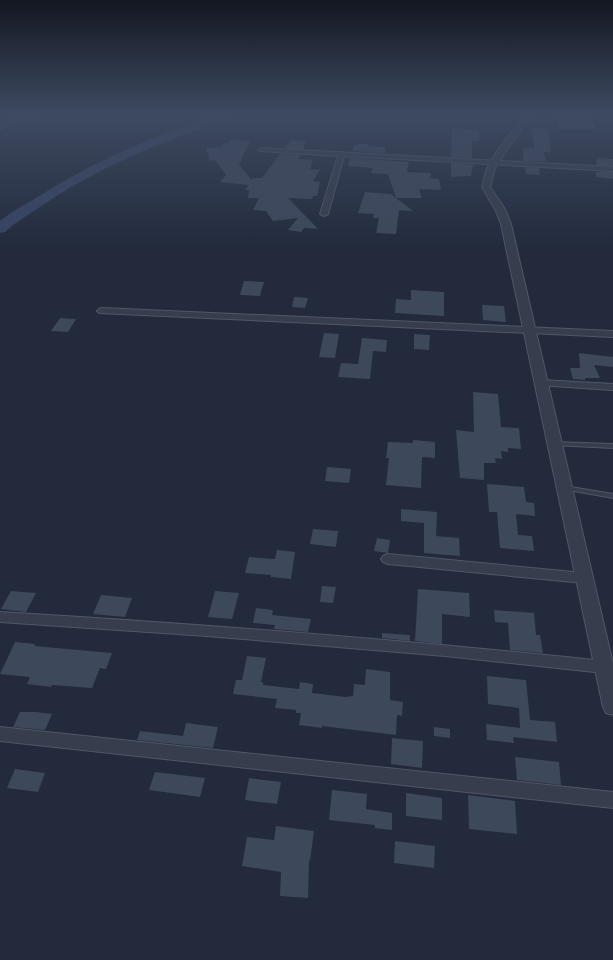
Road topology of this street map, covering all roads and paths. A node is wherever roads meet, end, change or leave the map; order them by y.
1 (340, 158) edge
2 (380, 158) edge
3 (497, 158) edge
4 (494, 163) junction
5 (613, 169) edge
6 (324, 214) dead end
7 (102, 312) dead end
8 (529, 330) junction
9 (613, 334) edge
10 (541, 383) junction
11 (613, 387) edge
12 (554, 444) junction
13 (613, 446) edge
14 (564, 488) junction
15 (613, 496) edge
16 (388, 559) dead end
17 (584, 578) junction
18 (0, 618) edge
19 (609, 667) edge
20 (613, 707) edge
21 (0, 734) edge
22 (613, 800) edge

1 - 6 street
2 - 4 street
3 - 4 street
4 - 5 street
4 - 8 street
7 - 8 street
8 - 9 street
8 - 10 street
10 - 11 street
10 - 12 street
12 - 13 lane
12 - 14 street
14 - 15 lane
14 - 17 street
16 - 17 street
17 - 19 street
18 - 19 street
19 - 20 street
21 - 22 street

